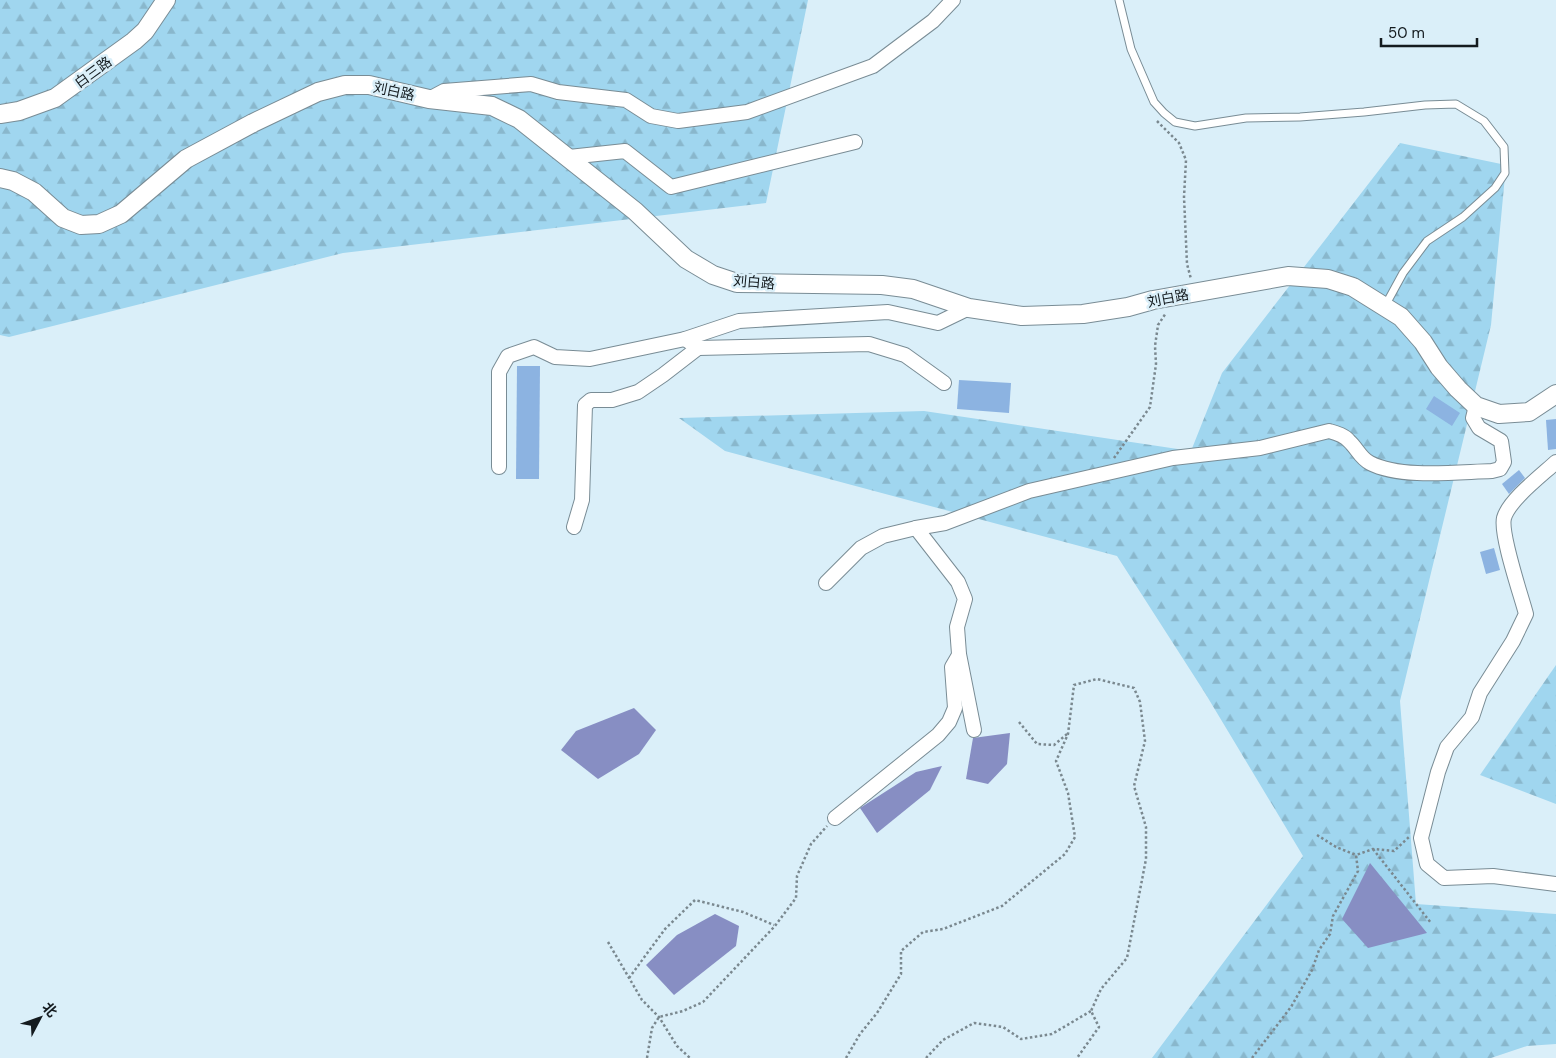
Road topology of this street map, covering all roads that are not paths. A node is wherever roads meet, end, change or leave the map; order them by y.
1 (166, 0) edge
2 (953, 0) edge
3 (1120, 0) edge
4 (429, 99) junction
5 (0, 114) edge
6 (855, 142) dead end
7 (569, 157) junction
8 (0, 178) edge
9 (1385, 307) junction
10 (969, 308) junction
11 (685, 339) junction
12 (698, 348) junction
13 (944, 383) dead end
14 (1556, 394) edge
15 (1476, 406) junction
16 (1556, 462) edge
17 (499, 467) dead end
18 (574, 527) dead end
19 (916, 528) junction
20 (826, 583) dead end
21 (959, 654) junction
22 (974, 730) dead end
23 (835, 818) road end
24 (1556, 884) edge

1 - 5 street, 白三路
2 - 4 street
3 - 9 lane
4 - 7 street, 刘白路
4 - 8 street, 刘白路
6 - 7 street
7 - 10 street, 刘白路
9 - 10 street, 刘白路
9 - 15 street, 刘白路
10 - 11 street
11 - 12 street
11 - 17 street
12 - 13 street
12 - 18 street
14 - 15 street, 刘白路
15 - 19 street
16 - 24 street
19 - 20 street
19 - 21 street
21 - 22 street
21 - 23 street

